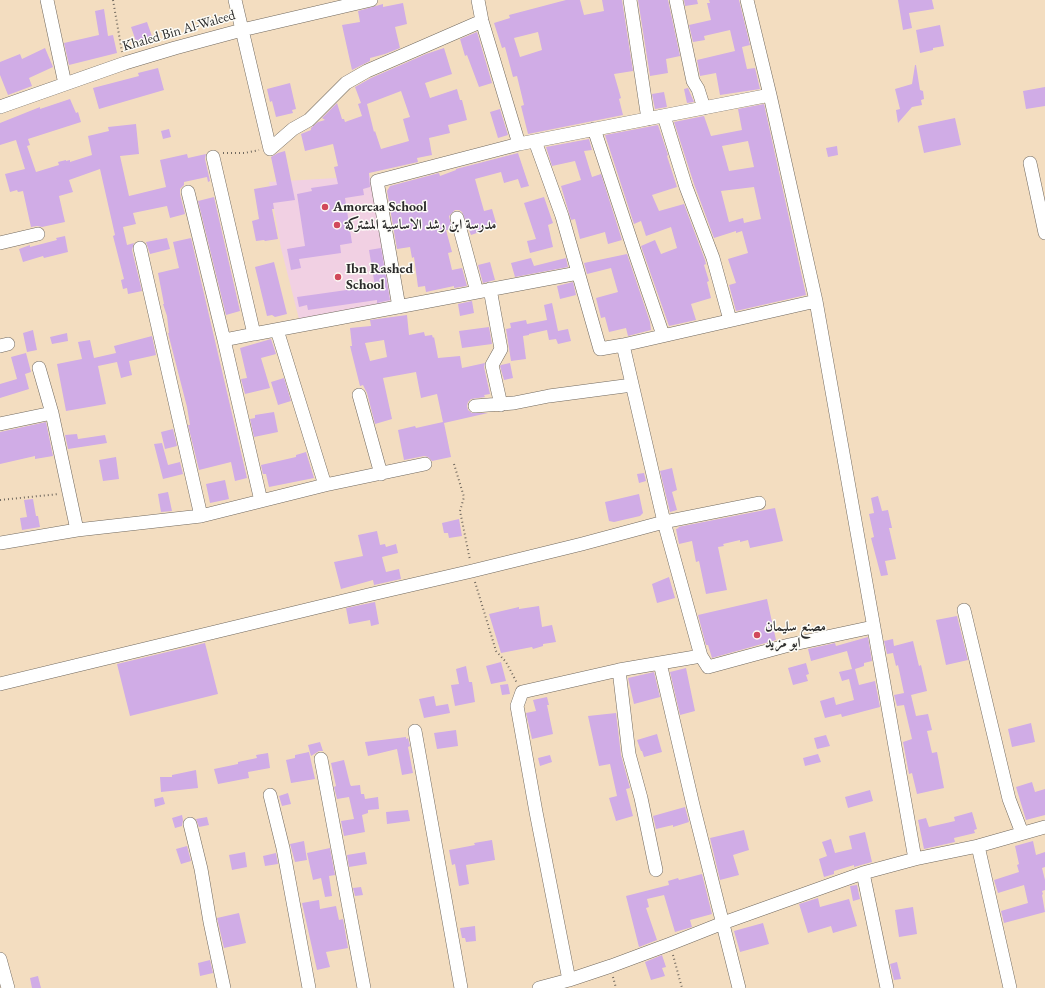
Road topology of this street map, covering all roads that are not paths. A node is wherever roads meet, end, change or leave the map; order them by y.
1 (47, 0) edge
2 (235, 0) edge
3 (371, 0) edge
4 (478, 0) edge
5 (630, 0) edge
6 (676, 0) edge
7 (746, 0) edge
8 (482, 21) junction
9 (242, 30) junction
10 (65, 84) junction
11 (770, 95) junction
12 (0, 107) edge
13 (704, 108) junction
14 (664, 116) junction
15 (648, 119) junction
16 (594, 129) junction
17 (535, 141) junction
18 (518, 144) junction
19 (213, 157) road end
20 (1030, 163) dead end
21 (188, 192) dead end
22 (457, 218) dead end
23 (1045, 233) edge
24 (38, 234) dead end
25 (0, 243) edge
26 (140, 248) dead end
27 (578, 272) junction
28 (490, 289) junction
29 (477, 292) junction
30 (816, 301) junction
31 (399, 307) junction
32 (730, 320) junction
33 (277, 330) junction
34 (254, 334) junction
35 (664, 335) junction
36 (224, 340) junction
37 (623, 345) junction
38 (39, 368) dead end
39 (632, 385) junction
40 (359, 395) dead end
41 (501, 405) junction
42 (476, 406) dead end
43 (52, 413) junction
44 (0, 424) edge
45 (425, 464) dead end
46 (381, 474) junction
47 (325, 485) junction
48 (261, 501) junction
49 (759, 503) dead end
50 (201, 516) junction
51 (664, 522) junction
52 (77, 530) junction
53 (0, 543) edge
54 (964, 610) dead end
55 (873, 627) junction
56 (701, 656) junction
57 (660, 663) junction
58 (619, 670) junction
59 (0, 684) edge
60 (415, 731) dead end
61 (321, 759) dead end
62 (270, 795) dead end
63 (190, 824) dead end
64 (1045, 827) edge
65 (1022, 833) junction
66 (978, 846) junction
67 (915, 859) junction
68 (656, 870) dead end
69 (863, 873) junction
70 (723, 923) junction
71 (0, 959) edge
72 (569, 980) junction
73 (8, 988) edge
74 (224, 988) edge
75 (309, 988) edge
76 (364, 988) edge
77 (461, 988) edge
78 (540, 988) edge
79 (739, 988) edge
80 (887, 988) edge
81 (1010, 988) edge

1 - 10 street
2 - 9 street
3 - 9 street, Khaled Bin Al-Waleed
4 - 8 street
5 - 15 street
6 - 13 street
7 - 11 street
8 - 9 street
8 - 18 street
9 - 10 street, Khaled Bin Al-Waleed
10 - 12 street, Khaled Bin Al-Waleed
11 - 13 street
11 - 30 street
13 - 14 street
14 - 15 street
14 - 32 street
15 - 16 street
16 - 17 street
16 - 35 street
17 - 18 street
17 - 27 street
18 - 31 street
19 - 34 street
20 - 23 street
21 - 36 street
22 - 29 street
24 - 25 street
26 - 50 street
27 - 28 street
27 - 37 street
28 - 29 street
28 - 41 street
29 - 31 street
30 - 32 street
30 - 55 street
31 - 33 street
32 - 35 street
33 - 34 street
33 - 47 street
34 - 36 street
35 - 37 street
36 - 48 street
37 - 39 street
38 - 43 street
39 - 41 street
39 - 51 street
40 - 46 street
41 - 42 street
43 - 44 street
43 - 52 street
45 - 46 street
46 - 47 street
47 - 48 street
48 - 50 street
49 - 51 street
50 - 52 street
51 - 56 street
51 - 59 street
52 - 53 street
54 - 65 street
55 - 56 street
55 - 67 street
56 - 57 street
57 - 58 street
57 - 70 street
58 - 68 street
58 - 72 street
60 - 77 street
61 - 76 street
62 - 75 street
63 - 74 street
64 - 65 street
65 - 66 street
66 - 67 street
66 - 81 street
67 - 69 street
69 - 70 street
69 - 80 street
70 - 72 street
70 - 79 street
71 - 73 street
72 - 78 street

